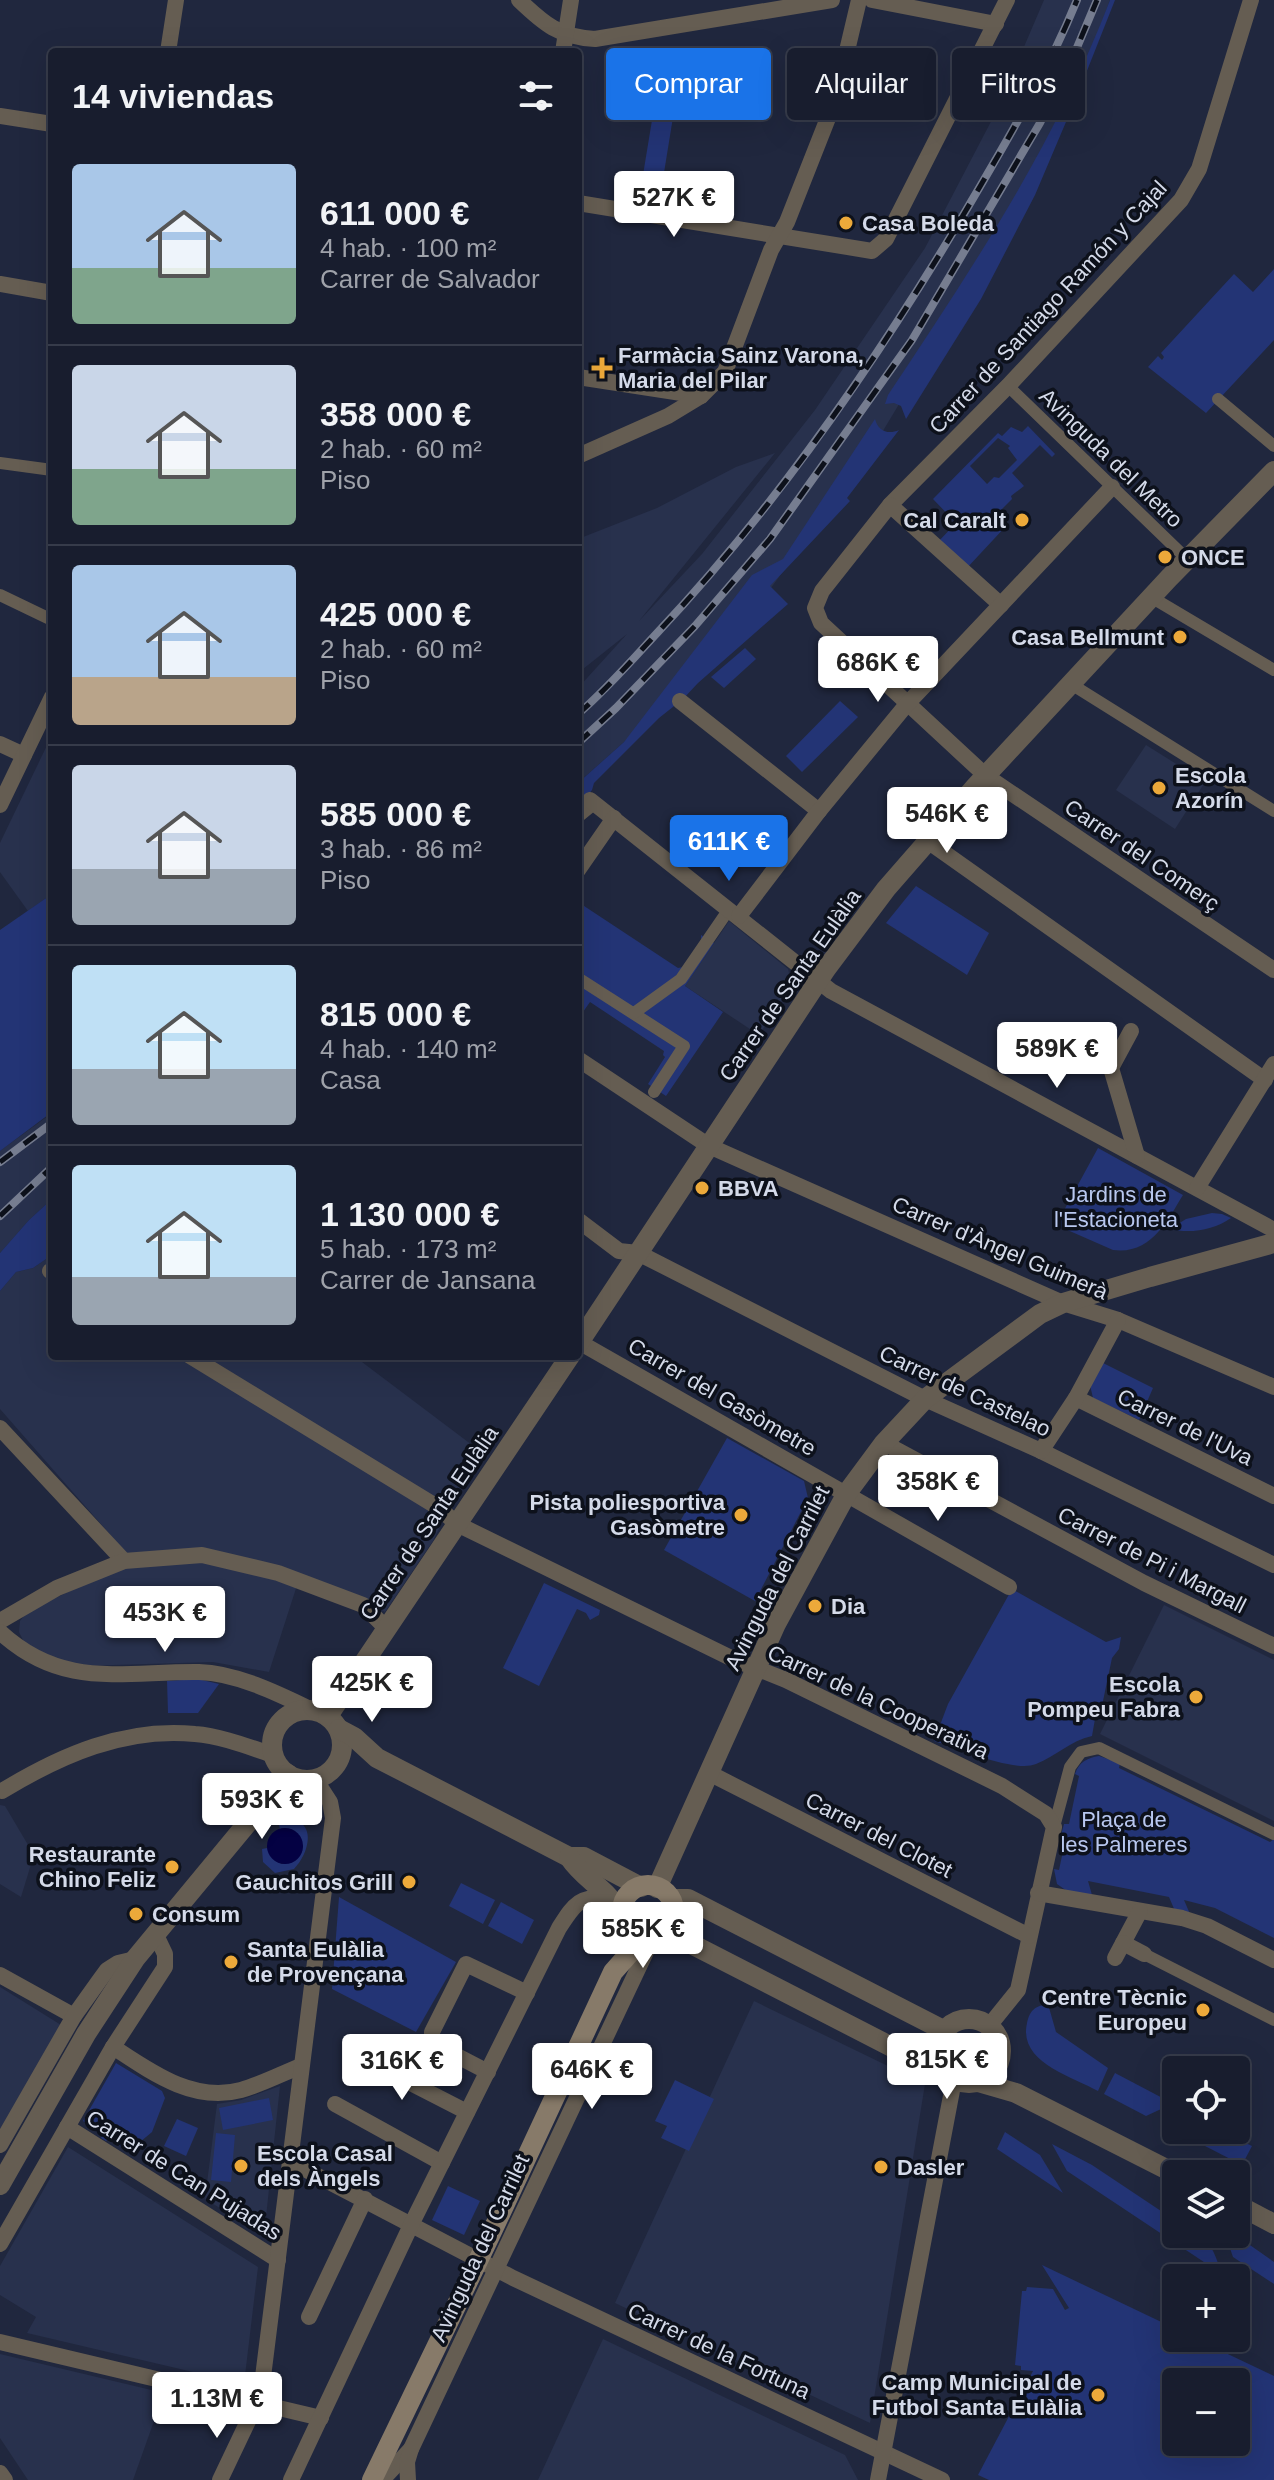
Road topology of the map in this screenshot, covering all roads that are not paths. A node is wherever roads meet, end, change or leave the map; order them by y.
1 (176, 0) edge
2 (519, 0) edge
3 (571, 0) edge
4 (832, 0) edge
5 (859, 0) edge
6 (872, 0) edge
7 (1007, 0) edge
8 (1251, 0) edge
9 (996, 24) junction
10 (564, 44) edge
11 (169, 48) edge
12 (0, 116) edge
13 (48, 123) edge
14 (582, 204) edge
15 (777, 236) junction
16 (0, 284) edge
17 (48, 292) edge
18 (582, 378) edge
19 (1008, 386) junction
20 (701, 396) junction
21 (1218, 399) dead end
22 (1274, 446) edge
23 (582, 454) edge
24 (0, 463) edge
25 (48, 469) edge
26 (1274, 471) edge
27 (1112, 487) junction
28 (890, 505) junction
29 (1187, 559) junction
30 (0, 595) edge
31 (1151, 597) junction
32 (1001, 605) junction
33 (815, 608) joint
34 (48, 618) edge
35 (1274, 670) edge
36 (1071, 684) junction
37 (680, 701) dead end
38 (907, 704) junction
39 (48, 705) edge
40 (0, 744) edge
41 (24, 755) junction
42 (986, 776) junction
43 (590, 804) joint
44 (0, 805) edge
45 (819, 811) junction
46 (1274, 811) edge
47 (582, 813) edge
48 (614, 818) junction
49 (929, 842) junction
50 (582, 864) edge
51 (732, 915) junction
52 (1274, 970) edge
53 (582, 980) edge
54 (819, 981) junction
55 (634, 1013) junction
56 (1131, 1031) dead end
57 (582, 1062) edge
58 (1274, 1064) edge
59 (1265, 1080) junction
60 (654, 1092) dead end
61 (709, 1146) junction
62 (1137, 1156) junction
63 (1197, 1188) junction
64 (582, 1223) edge
65 (1274, 1230) edge
66 (1274, 1243) edge
67 (638, 1253) junction
68 (1063, 1303) junction
69 (1118, 1320) junction
70 (582, 1338) edge
71 (582, 1350) edge
72 (197, 1360) edge
73 (567, 1360) edge
74 (1274, 1387) edge
75 (1076, 1398) junction
76 (925, 1399) junction
77 (0, 1428) edge
78 (884, 1443) junction
79 (1041, 1451) junction
80 (847, 1493) junction
81 (1274, 1496) edge
82 (457, 1524) junction
83 (124, 1561) junction
84 (1274, 1565) edge
85 (1009, 1587) dead end
86 (0, 1621) edge
87 (387, 1629) junction
88 (0, 1632) edge
89 (1274, 1646) edge
90 (756, 1668) junction
91 (326, 1718) junction
92 (273, 1755) junction
93 (340, 1758) junction
94 (377, 1758) junction
95 (709, 1773) junction
96 (288, 1774) junction
97 (315, 1779) junction
98 (2, 1791) dead end
99 (1054, 1827) junction
100 (1274, 1834) edge
101 (569, 1857) junction
102 (656, 1891) junction
103 (1038, 1893) junction
104 (610, 1897) junction
105 (1140, 1911) junction
106 (623, 1918) junction
107 (155, 1933) junction
108 (654, 1935) junction
109 (1029, 1936) junction
110 (1144, 1954) joint
111 (135, 1959) junction
112 (1274, 1960) edge
113 (613, 1972) junction
114 (0, 1975) edge
115 (527, 1993) junction
116 (74, 2016) junction
117 (1274, 2020) edge
118 (989, 2026) junction
119 (943, 2030) junction
120 (113, 2047) junction
121 (356, 2055) dead end
122 (301, 2066) junction
123 (997, 2066) junction
124 (488, 2072) junction
125 (947, 2073) junction
126 (978, 2082) junction
127 (1016, 2093) junction
128 (335, 2104) dead end
129 (467, 2112) junction
130 (67, 2127) junction
131 (0, 2145) edge
132 (289, 2161) junction
133 (442, 2163) junction
134 (1162, 2167) edge
135 (0, 2185) edge
136 (365, 2199) junction
137 (1250, 2211) edge
138 (412, 2223) junction
139 (1274, 2224) edge
140 (0, 2244) edge
141 (278, 2260) junction
142 (488, 2264) junction
143 (309, 2317) dead end
144 (0, 2342) edge
145 (321, 2418) junction
146 (411, 2449) junction
147 (883, 2452) junction
148 (0, 2473) edge
149 (5, 2480) edge
150 (220, 2480) edge
151 (291, 2480) edge
152 (372, 2480) edge
153 (382, 2480) edge
154 (408, 2480) edge
155 (878, 2480) edge
156 (942, 2480) edge

1 - 11 street
2 - 10 street
3 - 10 street
4 - 10 street
5 - 15 street
6 - 9 street
7 - 9 street
8 - 19 street, Carrer de Santiago Ramón y Cajal
9 - 15 street
12 - 13 street
14 - 15 street
15 - 20 street
16 - 17 street
18 - 20 street
19 - 27 street, Avinguda del Metro
19 - 28 street, Carrer de Santiago Ramón y Cajal
20 - 23 street
21 - 22 street
24 - 25 street
26 - 29 street, Carrer de Santa Eulàlia
27 - 29 street, Avinguda del Metro
27 - 32 street
28 - 32 street
28 - 33 street, Carrer de Santiago Ramón y Cajal
29 - 31 street, Carrer de Santa Eulàlia
30 - 34 street
31 - 35 street
31 - 36 street, Carrer de Santa Eulàlia
32 - 38 street
33 - 38 street, Carrer del Comerç
36 - 42 street, Carrer de Santa Eulàlia
36 - 46 street
37 - 45 street
38 - 42 street, Carrer del Comerç
38 - 45 street
39 - 41 street
40 - 41 street
41 - 44 street
42 - 49 street, Carrer de Santa Eulàlia
42 - 52 street, Carrer del Comerç
43 - 47 street
43 - 48 street
45 - 51 street
48 - 50 street
48 - 51 street
49 - 54 street, Carrer de Santa Eulàlia
49 - 59 street
51 - 54 street
51 - 55 street
53 - 55 street
54 - 61 street, Carrer de Santa Eulàlia
54 - 62 street
55 - 60 street
56 - 62 street
57 - 61 street, Carrer d'Àngel Guimerà
58 - 59 street
59 - 63 street
61 - 67 street, Carrer de Santa Eulàlia
61 - 68 street, Carrer d'Àngel Guimerà
62 - 63 street
63 - 65 street
64 - 67 street, Carrer de Castelao
66 - 68 street, Avinguda del Carrilet
67 - 70 street, Carrer de Santa Eulàlia
67 - 76 street, Carrer de Castelao
68 - 69 street, Carrer d'Àngel Guimerà
68 - 76 street, Avinguda del Carrilet
69 - 74 street, Carrer d'Àngel Guimerà
69 - 75 street
71 - 80 street, Carrer del Gasòmetre
72 - 82 street, Carrer de la Cooperativa
73 - 82 street, Carrer de Santa Eulàlia
75 - 79 street
75 - 81 street, Carrer de l'Uva
76 - 78 street, Avinguda del Carrilet
76 - 79 street, Carrer de Castelao
77 - 83 street
78 - 80 street, Avinguda del Carrilet
78 - 89 street, Carrer de Pi i Margall
79 - 84 street, Carrer de Castelao
80 - 85 street, Carrer del Gasòmetre
80 - 90 street, Avinguda del Carrilet
82 - 87 street, Carrer de Santa Eulàlia
82 - 90 street, Carrer de la Cooperativa
83 - 86 street
83 - 87 street
87 - 91 street, Carrer de Santa Eulàlia
88 - 91 street
90 - 95 street, Avinguda del Carrilet
90 - 99 street, Carrer de la Cooperativa
91 - 92 street
91 - 93 street
91 - 94 street
92 - 96 street
92 - 98 street
93 - 94 street
93 - 97 street
94 - 101 street
95 - 102 street, Avinguda del Carrilet
95 - 109 street, Carrer del Clotet
96 - 97 street
96 - 107 street
97 - 122 street
99 - 100 street
99 - 103 street
101 - 102 street
101 - 104 street
102 - 106 main road
102 - 108 main road
102 - 119 street
103 - 105 street
103 - 109 street
104 - 106 street
104 - 115 street
105 - 110 street
105 - 112 street
106 - 108 main road
106 - 113 main road
107 - 111 street
107 - 120 street
108 - 113 main road
108 - 125 street
108 - 142 street, Avinguda del Carrilet
109 - 118 street
110 - 117 street
111 - 116 street
111 - 135 street
113 - 142 main road, Avinguda del Carrilet
114 - 116 street
115 - 124 street
115 - 124 street
116 - 131 street
118 - 119 street
118 - 123 street
119 - 125 street
120 - 122 street
120 - 130 street
121 - 129 street
122 - 132 street
123 - 126 street
123 - 127 street
124 - 129 street
125 - 126 street
125 - 147 street
126 - 127 street
127 - 134 street
128 - 133 street
129 - 133 street
130 - 140 street
130 - 141 street, Carrer de Can Pujadas
132 - 136 street, Carrer de la Fortuna
132 - 141 street
133 - 138 street
136 - 138 street, Carrer de la Fortuna
136 - 143 street
137 - 139 street
138 - 142 street, Carrer de la Fortuna
138 - 145 street
141 - 150 street, bridge
142 - 146 street, Avinguda del Carrilet
142 - 147 street, Carrer de la Fortuna
142 - 152 main road, Avinguda del Carrilet
144 - 145 street
145 - 151 street
146 - 153 street, Avinguda del Carrilet
146 - 154 street, Avinguda del Carrilet
147 - 155 street
147 - 156 street, Carrer de la Fortuna
148 - 149 street

